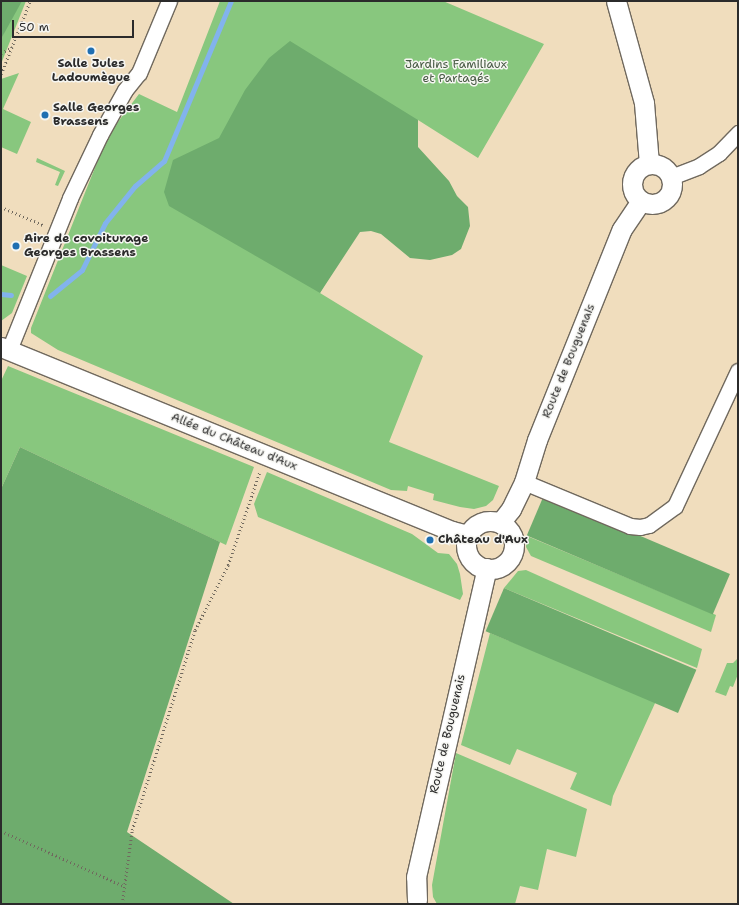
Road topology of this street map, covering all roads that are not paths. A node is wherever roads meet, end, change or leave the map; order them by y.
1 (169, 1) edge
2 (616, 1) edge
3 (738, 133) edge
4 (649, 164) junction
5 (671, 177) junction
6 (641, 201) junction
7 (5, 349) edge
8 (738, 371) edge
9 (524, 482) junction
10 (500, 523) junction
11 (468, 535) junction
12 (487, 568) junction
13 (416, 903) edge

1 - 7 street
2 - 4 street
3 - 5 street
4 - 5 street
4 - 6 street
5 - 6 street
6 - 9 street, Route de Bouguenais
7 - 11 street, Allée du Château d'Aux
8 - 9 street
9 - 10 street, Route de Bouguenais
10 - 11 street
10 - 12 street
11 - 12 street
12 - 13 street, Route de Bouguenais

